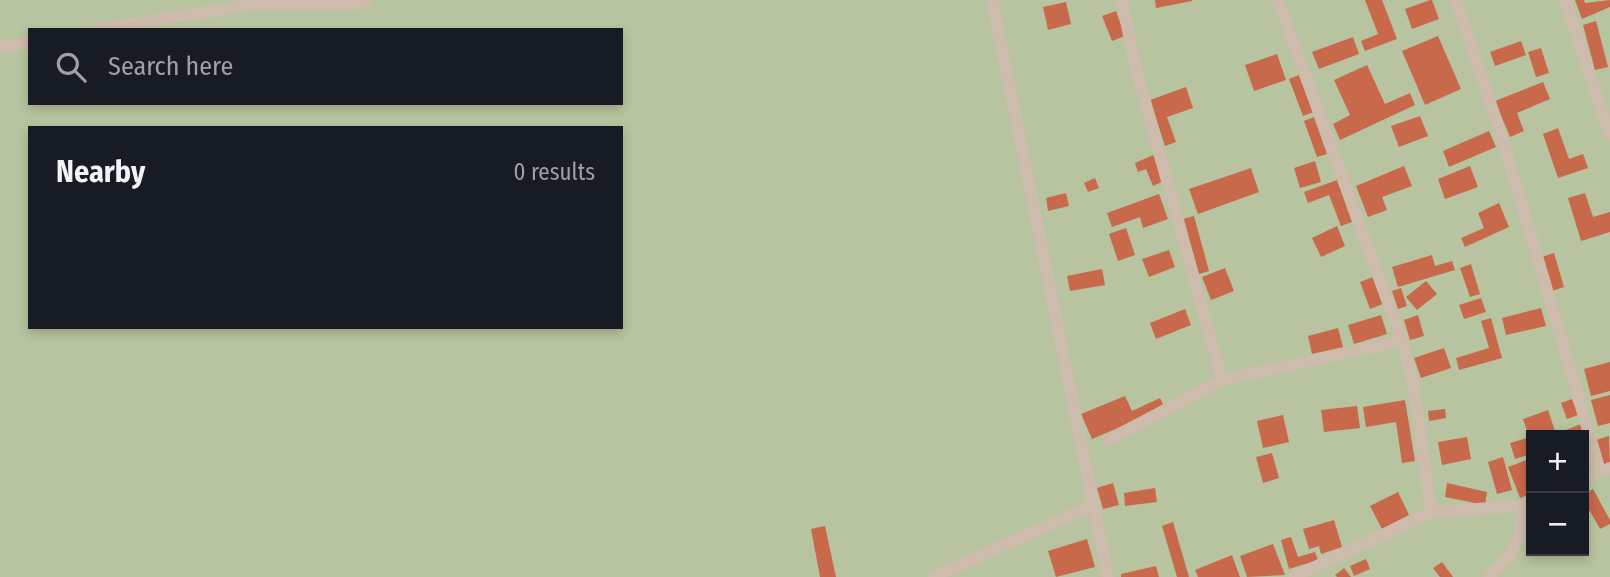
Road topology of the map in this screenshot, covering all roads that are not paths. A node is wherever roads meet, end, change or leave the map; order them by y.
1 (366, 0) edge
2 (992, 0) edge
3 (1122, 0) edge
4 (1278, 0) edge
5 (1456, 0) edge
6 (1565, 0) edge
7 (109, 28) edge
8 (28, 42) edge
9 (0, 47) edge
10 (1610, 135) edge
11 (1402, 341) junction
12 (1222, 380) junction
13 (1108, 440) dead end
14 (1605, 470) edge
15 (1093, 505) junction
16 (1526, 505) edge
17 (1526, 511) edge
18 (1431, 512) junction
19 (933, 577) edge
20 (1108, 577) edge
21 (1294, 577) edge
22 (1489, 577) edge

1 - 7 street
2 - 15 street
3 - 12 street
4 - 11 street
5 - 14 street
6 - 10 street
8 - 9 street
11 - 12 street
11 - 18 street
12 - 13 street
15 - 19 street
15 - 20 street
16 - 18 street
17 - 22 street
18 - 21 street

